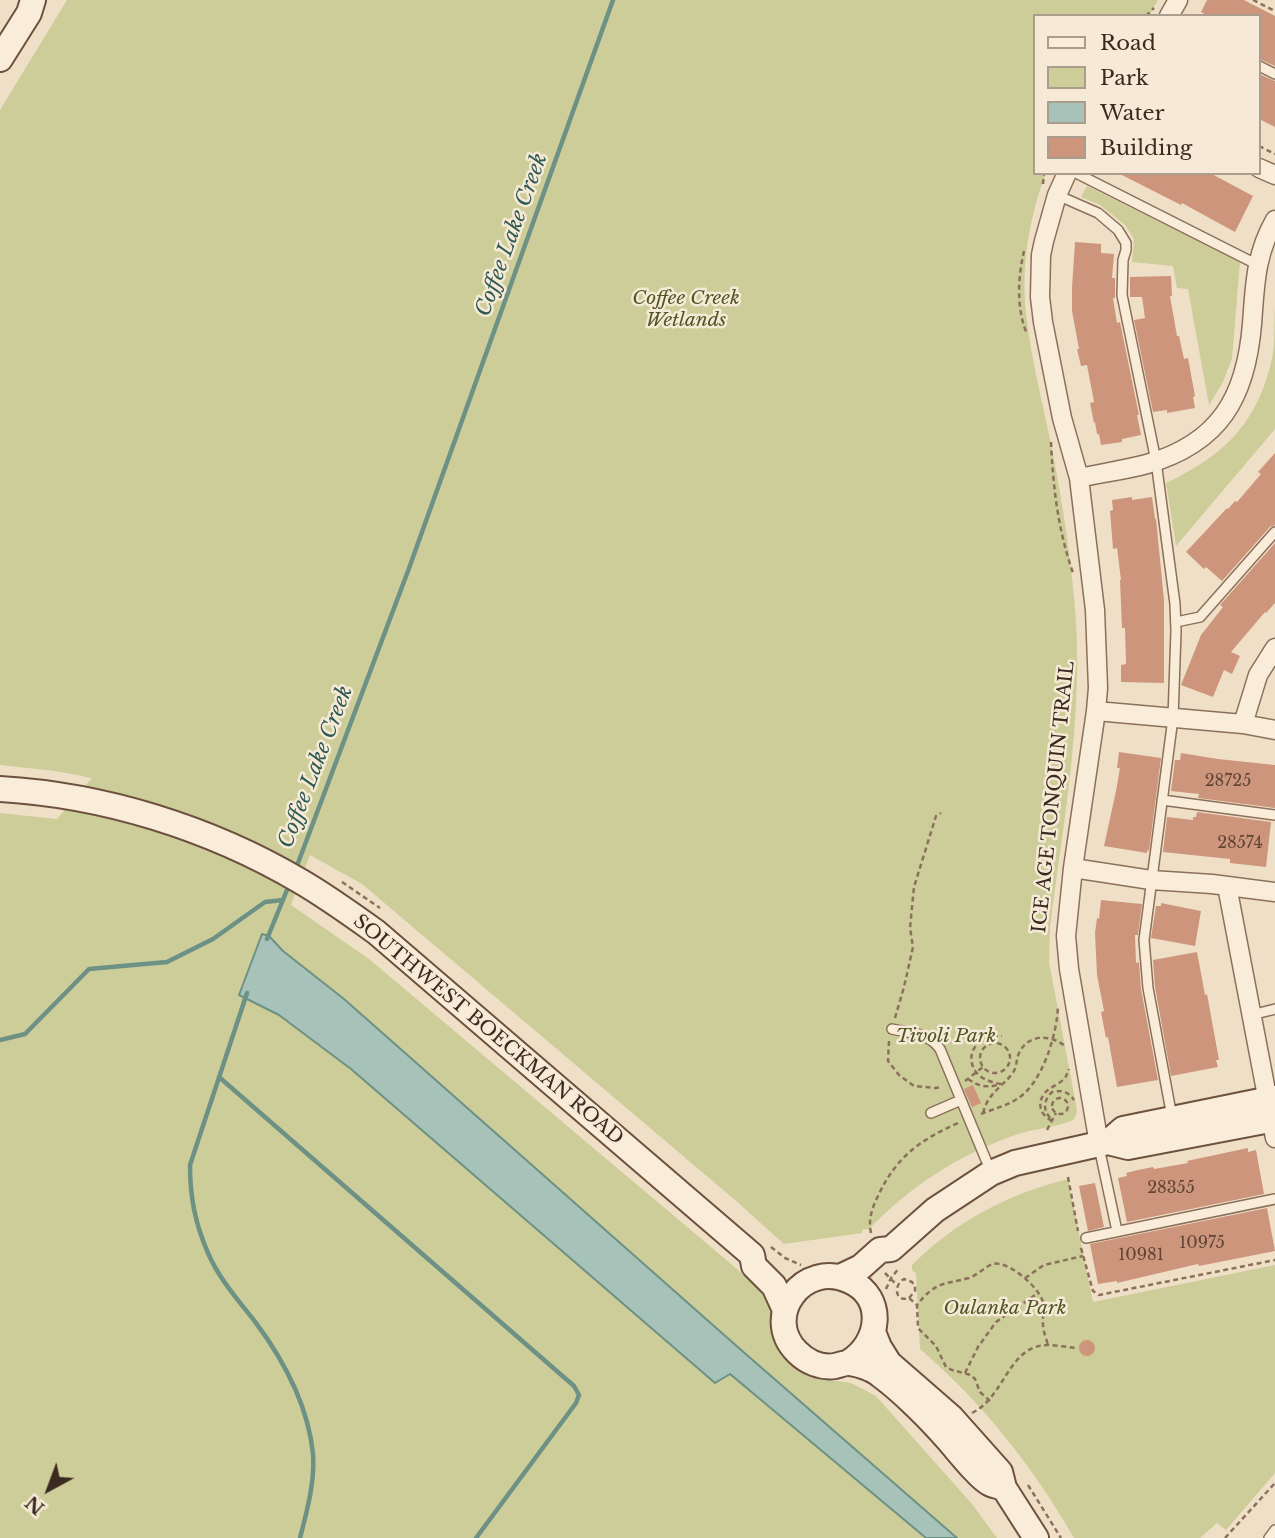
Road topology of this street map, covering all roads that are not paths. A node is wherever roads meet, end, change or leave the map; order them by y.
1 (33, 0) edge
2 (0, 59) edge
3 (1065, 175) edge
4 (1080, 175) edge
5 (1050, 191) junction
6 (1275, 220) edge
7 (1258, 265) junction
8 (1156, 461) junction
9 (1079, 478) junction
10 (1275, 532) edge
11 (1176, 622) junction
12 (1275, 648) edge
13 (1096, 711) junction
14 (1172, 718) junction
15 (1242, 724) junction
16 (1275, 730) edge
17 (0, 789) edge
18 (1162, 800) junction
19 (1275, 815) edge
20 (1073, 868) junction
21 (1151, 880) junction
22 (1227, 886) junction
23 (1275, 892) edge
24 (1275, 1009) edge
25 (1251, 1015) junction
26 (892, 1029) road end
27 (961, 1100) junction
28 (930, 1113) dead end
29 (1273, 1115) edge
30 (1173, 1119) junction
31 (1103, 1143) junction
32 (991, 1173) junction
33 (1275, 1199) edge
34 (1117, 1231) junction
35 (1086, 1238) dead end
36 (888, 1252) junction
37 (752, 1255) junction
38 (840, 1277) junction
39 (810, 1280) junction
40 (871, 1304) junction
41 (785, 1310) junction
42 (873, 1332) junction
43 (849, 1362) junction
44 (1004, 1488) junction
45 (1275, 1530) edge
46 (1036, 1538) edge
47 (1269, 1538) edge

1 - 2 main road
3 - 5 street
4 - 7 lane
5 - 8 lane
5 - 9 street
6 - 7 street
7 - 8 street
8 - 9 street
8 - 11 lane
9 - 13 street
10 - 11 lane
11 - 14 lane
12 - 15 street
13 - 14 street
13 - 20 street
14 - 15 street
14 - 18 lane
15 - 16 street
17 - 37 main road, SOUTHWEST BOECKMAN ROAD
18 - 19 lane
18 - 21 lane
20 - 21 street
20 - 31 street
21 - 22 street
21 - 30 lane
22 - 23 street
22 - 25 street
24 - 25 lane
25 - 29 street
26 - 27 lane
27 - 28 lane
27 - 32 lane
29 - 30 main road
29 - 31 main road
30 - 31 main road
31 - 32 main road
31 - 34 lane
32 - 36 main road
33 - 34 lane
34 - 35 lane
36 - 38 main road
36 - 40 main road
37 - 39 main road, SOUTHWEST BOECKMAN ROAD
37 - 41 main road, SOUTHWEST BOECKMAN ROAD
38 - 39 main road, SOUTHWEST BOECKMAN ROAD
38 - 40 main road
39 - 41 main road
40 - 42 main road, SOUTHWEST BOECKMAN ROAD
41 - 43 main road, SOUTHWEST BOECKMAN ROAD
42 - 43 main road
42 - 44 main road, SOUTHWEST BOECKMAN ROAD
43 - 44 main road, SOUTHWEST BOECKMAN ROAD
44 - 46 main road, SOUTHWEST BOECKMAN ROAD
45 - 47 lane

